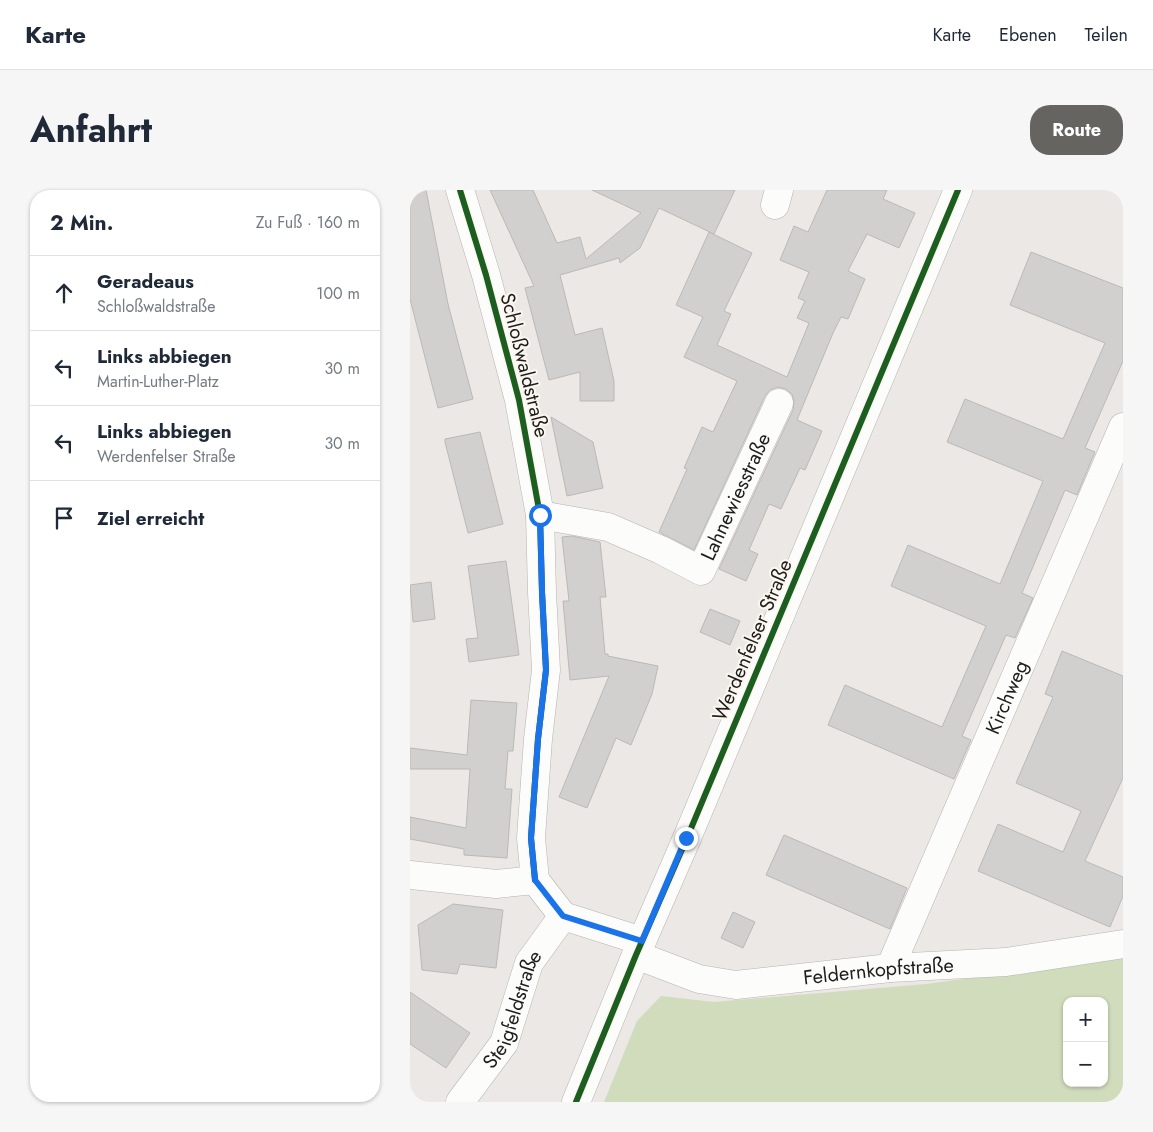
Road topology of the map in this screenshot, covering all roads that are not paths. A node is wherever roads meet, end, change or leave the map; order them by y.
1 (460, 190) edge
2 (958, 190) edge
3 (779, 403) dead end
4 (1123, 427) edge
5 (540, 515) junction
6 (410, 875) edge
7 (535, 880) junction
8 (563, 916) junction
9 (1123, 944) edge
10 (639, 948) junction
11 (890, 968) junction
12 (460, 1102) edge
13 (576, 1102) edge

1 - 5 street, Schloßwaldstraße
2 - 10 street, Werdenfelser Straße
3 - 5 street, Lahnewiesstraße
4 - 11 street, Kirchweg
5 - 7 street, Schloßwaldstraße
6 - 7 street
7 - 8 street
8 - 10 street, Feldernkopfstraße
8 - 12 street, Steigfeldstraße
9 - 11 street, Feldernkopfstraße
10 - 11 street, Feldernkopfstraße
10 - 13 street, Werdenfelser Straße

